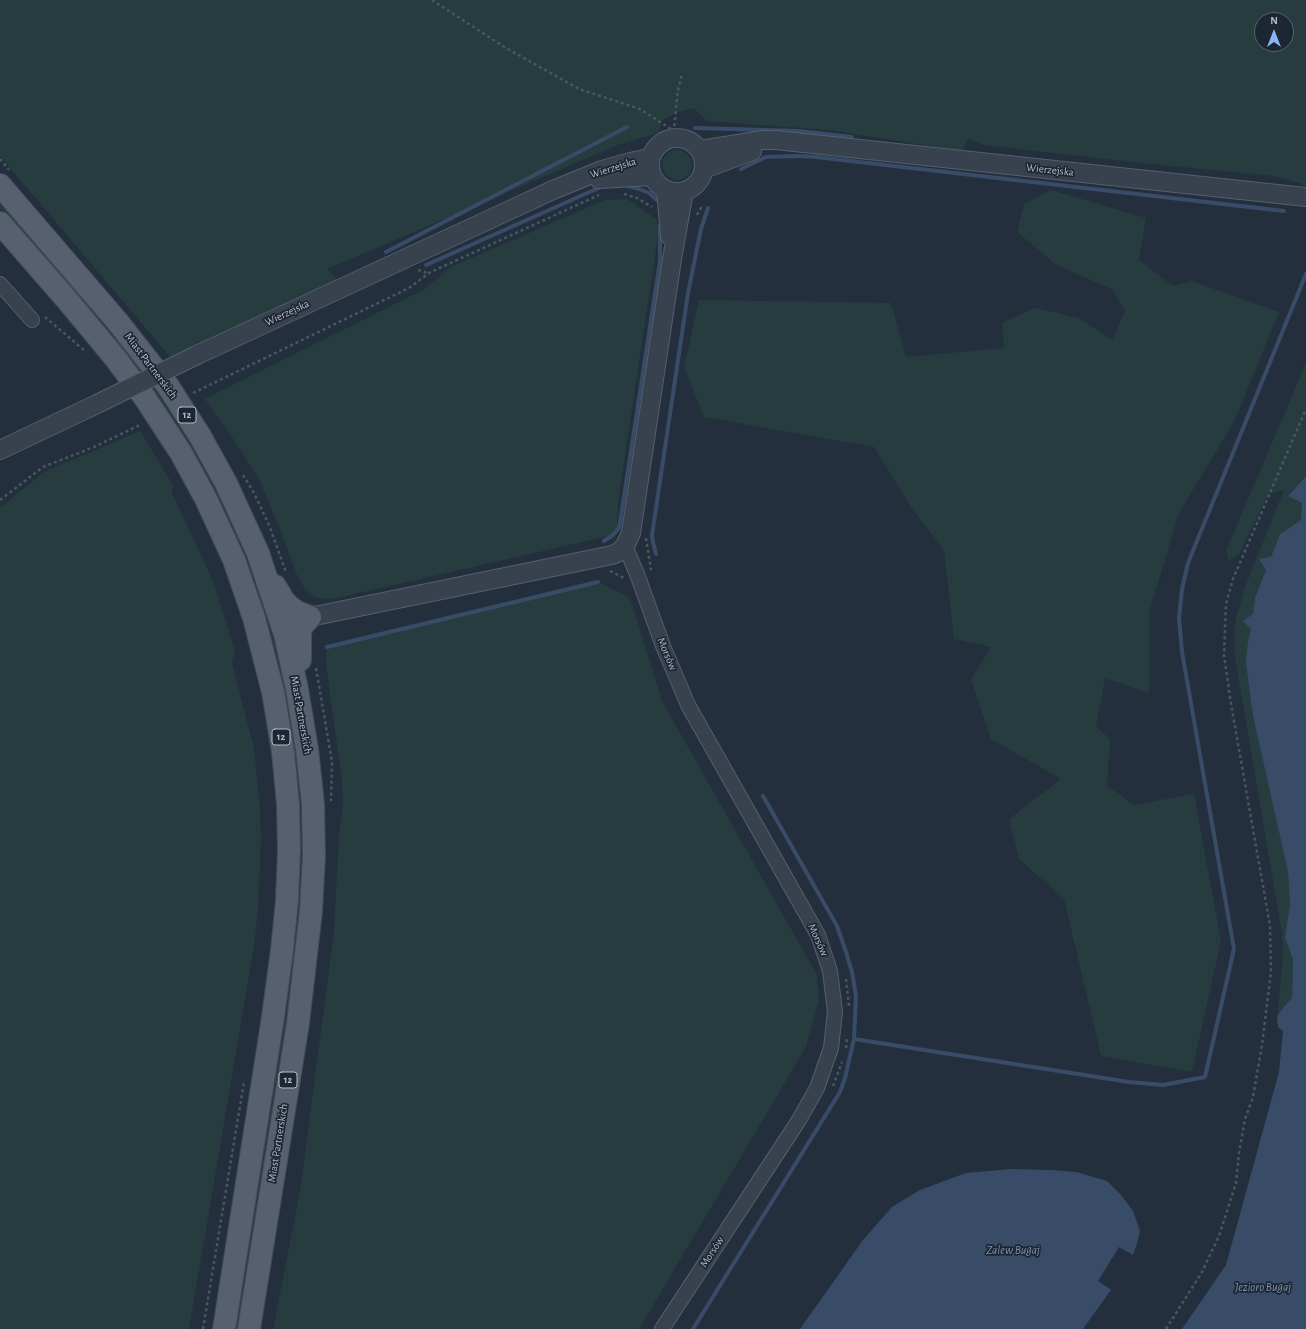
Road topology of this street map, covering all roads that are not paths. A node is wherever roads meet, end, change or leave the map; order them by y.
1 (794, 143) junction
2 (700, 150) junction
3 (650, 158) junction
4 (704, 169) junction
5 (652, 176) junction
6 (577, 180) junction
7 (0, 185) edge
8 (666, 190) junction
9 (684, 191) junction
10 (1306, 197) edge
11 (0, 223) edge
12 (672, 259) junction
13 (0, 284) edge
14 (32, 320) road end
15 (0, 450) edge
16 (625, 546) junction
17 (266, 574) junction
18 (310, 617) junction
19 (297, 689) junction
20 (224, 1329) edge
21 (249, 1329) edge
22 (662, 1329) edge

1 - 2 street, Wierzejska
1 - 4 street, Wierzejska
1 - 10 street, Wierzejska
2 - 3 street
2 - 4 street
3 - 5 street
3 - 6 street, Wierzejska
4 - 9 street
5 - 6 street, Wierzejska
5 - 8 street
6 - 15 street, Wierzejska, bridge
7 - 17 main road, Miast Partnerskich / 12
8 - 9 street
8 - 12 street
9 - 12 street
11 - 20 main road, Miast Partnerskich / 12
12 - 16 street
13 - 14 street
16 - 18 street
16 - 22 street, Morsów
17 - 18 main road
17 - 19 main road, Miast Partnerskich / 12
18 - 19 main road
19 - 21 main road, Miast Partnerskich / 12

